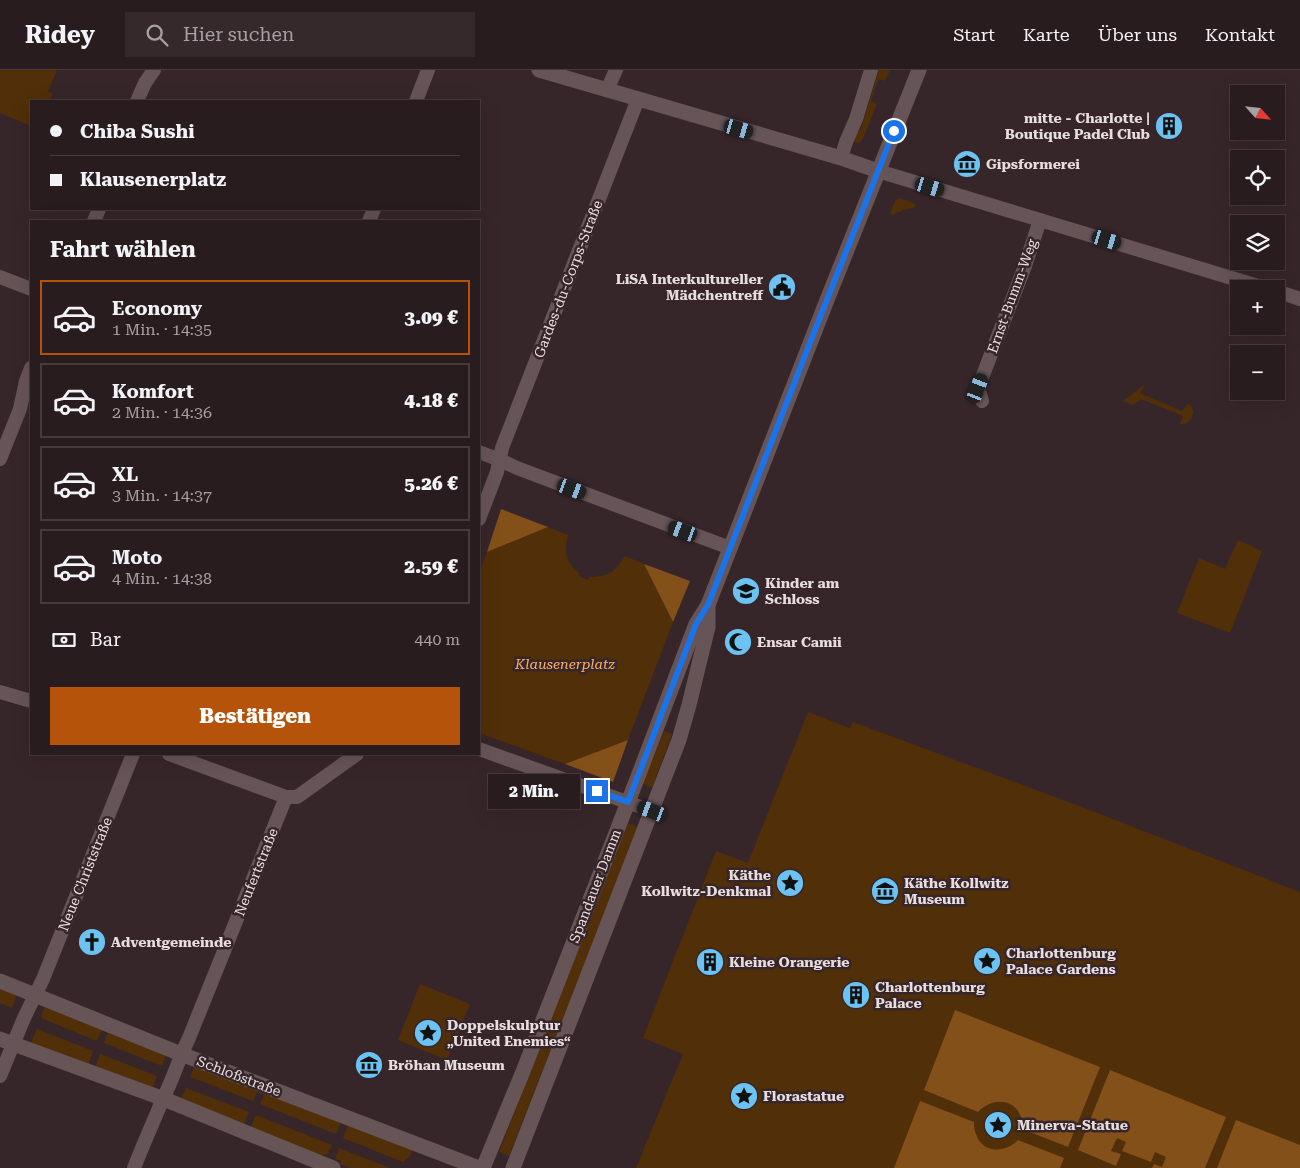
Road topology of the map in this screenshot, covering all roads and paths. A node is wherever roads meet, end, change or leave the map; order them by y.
1 (154, 70) edge
2 (428, 70) edge
3 (539, 70) edge
4 (616, 70) edge
5 (871, 70) edge
6 (919, 70) edge
7 (607, 90) junction
8 (137, 100) edge
9 (416, 100) edge
10 (638, 100) junction
11 (841, 158) junction
12 (878, 171) junction
13 (1040, 220) junction
14 (0, 277) edge
15 (1238, 280) edge
16 (30, 289) edge
17 (1285, 294) edge
18 (1300, 299) edge
19 (30, 370) edge
20 (982, 401) dead end
21 (480, 452) edge
22 (0, 459) edge
23 (500, 460) junction
24 (480, 516) edge
25 (730, 548) junction
26 (708, 605) junction
27 (0, 692) edge
28 (30, 701) edge
29 (480, 749) edge
30 (133, 755) edge
31 (172, 755) edge
32 (356, 755) edge
33 (286, 797) junction
34 (628, 802) junction
35 (652, 811) junction
36 (0, 980) edge
37 (36, 995) junction
38 (6, 1041) edge
39 (181, 1054) junction
40 (0, 1076) edge
41 (164, 1099) junction
42 (329, 1167) edge
43 (134, 1168) edge
44 (479, 1168) edge
45 (483, 1168) edge
46 (513, 1168) edge

1 - 8 street
2 - 9 street
3 - 7 main road
4 - 7 street
5 - 11 street
6 - 12 main road, Spandauer Damm
7 - 10 main road
10 - 11 main road
10 - 23 street, Gardes-du-Corps-Straße
11 - 12 main road
12 - 13 street
12 - 25 main road, Spandauer Damm
13 - 15 street
13 - 20 street, Ernst-Bumm-Weg
14 - 16 street
17 - 18 street
19 - 22 street
21 - 23 street
23 - 24 street
23 - 25 street
25 - 26 main road, Spandauer Damm
26 - 34 main road, Spandauer Damm
26 - 35 main road, Spandauer Damm
27 - 28 street
29 - 34 street
30 - 37 street, Neue Christstraße
31 - 33 street
32 - 33 street
33 - 39 street, Neufertstraße
34 - 35 street
34 - 45 main road, Spandauer Damm
35 - 46 main road, Spandauer Damm
36 - 37 main road, Schloßstraße
37 - 38 street, Neue Christstraße
37 - 39 main road, Schloßstraße
38 - 40 street, Neue Christstraße
38 - 41 main road
39 - 41 street, Neufertstraße
39 - 44 main road, Schloßstraße
41 - 42 main road
41 - 43 street, Neufertstraße

